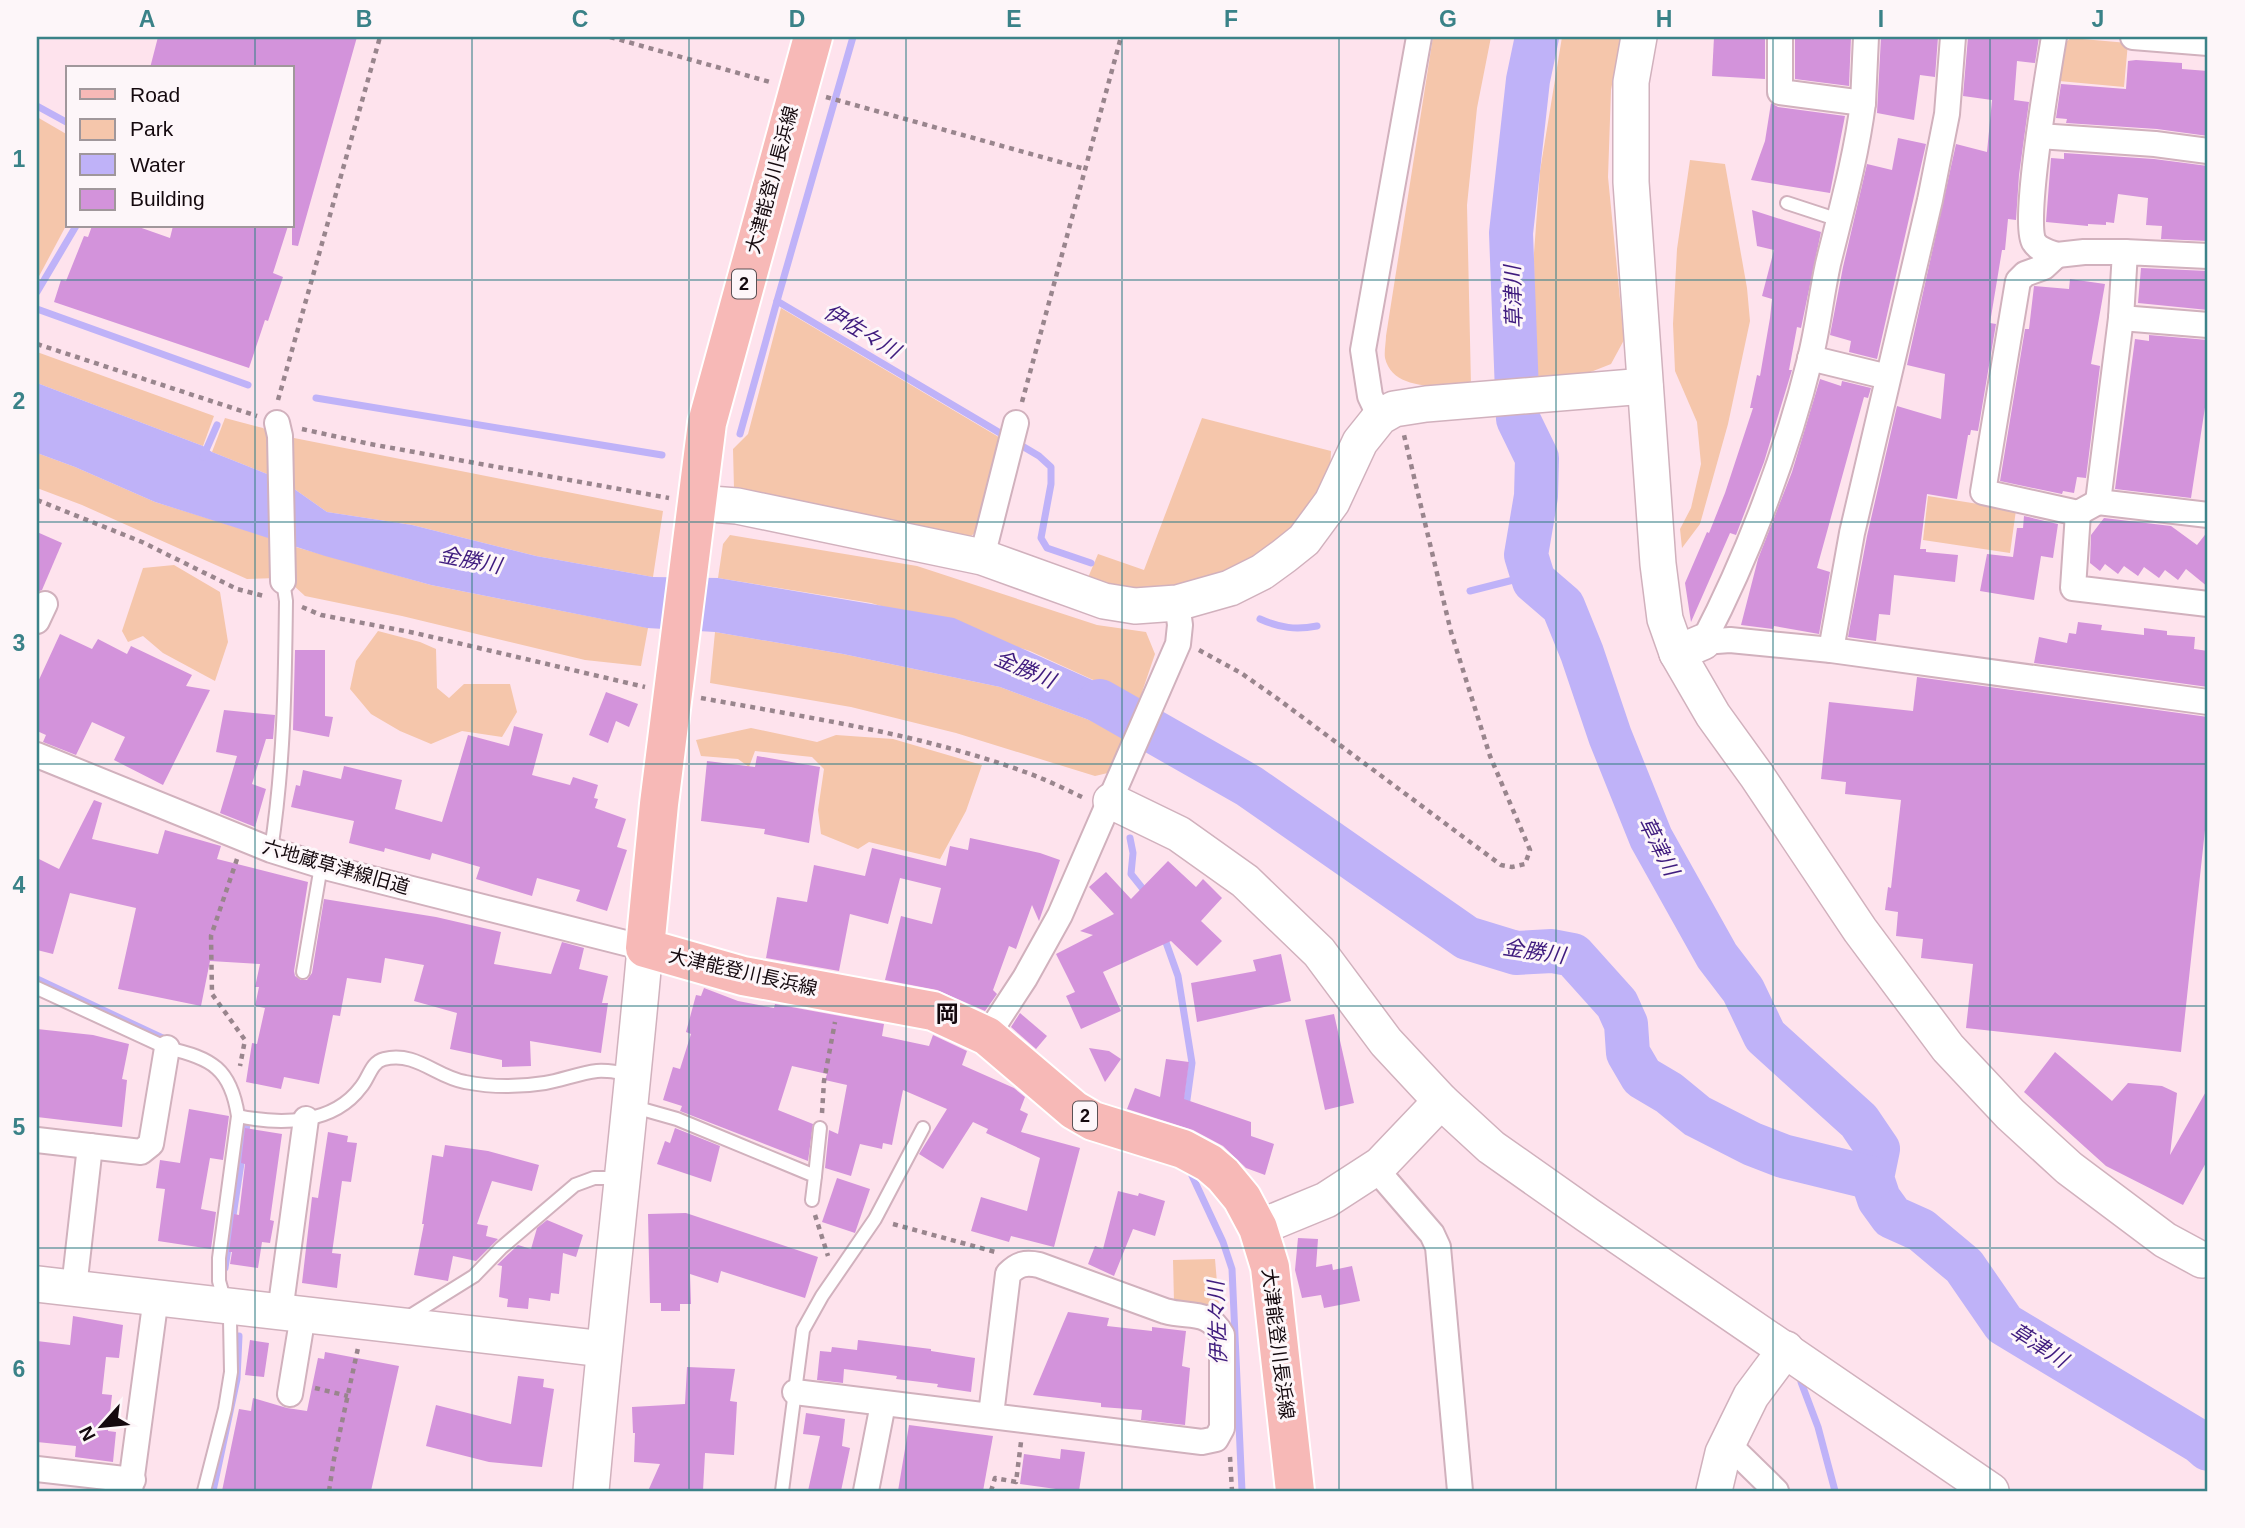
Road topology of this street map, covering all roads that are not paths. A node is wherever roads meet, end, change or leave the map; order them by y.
1 (813, 37) edge
2 (1419, 37) edge
3 (1639, 37) edge
4 (1780, 37) edge
5 (1866, 37) edge
6 (1953, 37) edge
7 (2054, 37) edge
8 (2133, 37) edge
9 (2208, 43) edge
10 (1863, 103) junction
11 (2039, 136) junction
12 (2208, 151) edge
13 (1787, 203) dead end
14 (1839, 220) junction
15 (2125, 252) junction
16 (2057, 255) junction
17 (2208, 256) edge
18 (2121, 318) junction
19 (2208, 325) edge
20 (1811, 358) junction
21 (1888, 377) junction
22 (1646, 386) junction
23 (1400, 410) junction
24 (1016, 423) road end
25 (279, 430) road end
26 (2088, 508) junction
27 (2208, 515) edge
28 (694, 519) junction
29 (982, 557) junction
30 (284, 591) joint
31 (1177, 603) junction
32 (2208, 604) edge
33 (1690, 648) junction
34 (1831, 650) junction
35 (2208, 702) edge
36 (37, 755) edge
37 (1111, 799) junction
38 (271, 850) junction
39 (321, 866) junction
40 (645, 948) junction
41 (303, 972) dead end
42 (37, 988) edge
43 (987, 1036) junction
44 (167, 1048) junction
45 (632, 1090) junction
46 (1441, 1101) junction
47 (238, 1116) junction
48 (306, 1119) junction
49 (820, 1128) road end
50 (923, 1128) dead end
51 (37, 1140) edge
52 (90, 1146) junction
53 (1375, 1168) junction
54 (815, 1176) junction
55 (622, 1178) junction
56 (812, 1200) road end
57 (1258, 1228) junction
58 (2208, 1259) edge
59 (37, 1284) edge
60 (74, 1288) junction
61 (156, 1297) junction
62 (226, 1306) junction
63 (291, 1314) junction
64 (379, 1324) junction
65 (604, 1349) junction
66 (1786, 1349) junction
67 (291, 1388) road end
68 (795, 1392) junction
69 (883, 1404) junction
70 (991, 1415) junction
71 (1728, 1444) junction
72 (37, 1469) edge
73 (132, 1486) edge
74 (204, 1491) edge
75 (591, 1491) edge
76 (782, 1491) edge
77 (866, 1491) edge
78 (1295, 1491) edge
79 (1460, 1491) edge
80 (1714, 1491) edge
81 (1776, 1491) edge
82 (1991, 1491) edge

1 - 28 main road, 大津能登川長浜線 / 2
2 - 23 street
3 - 22 street
4 - 10 street
5 - 10 street
6 - 21 street
7 - 11 street
8 - 9 street
10 - 14 street
11 - 12 street
11 - 16 street
13 - 14 lane
14 - 20 street
15 - 16 street
15 - 17 street
15 - 18 street
16 - 26 street
18 - 19 street
18 - 26 street
20 - 21 street
20 - 33 street
21 - 34 street
22 - 23 street
22 - 33 street
23 - 31 street
24 - 29 street
25 - 30 street
26 - 27 street
26 - 32 street
28 - 29 street
28 - 40 main road, 大津能登川長浜線 / 2
29 - 31 street
30 - 38 lane
31 - 37 street
33 - 34 street
33 - 58 street
34 - 35 street
36 - 38 street, 六地蔵草津線旧道
37 - 43 street
37 - 46 street
38 - 39 street, 六地蔵草津線旧道
39 - 40 street, 六地蔵草津線旧道
39 - 41 lane
40 - 43 main road, 大津能登川長浜線 / 2
40 - 45 street
42 - 44 lane
43 - 57 main road, 大津能登川長浜線 / 2
44 - 47 lane
44 - 52 street
45 - 48 lane
45 - 54 lane
45 - 55 street
46 - 53 street
46 - 66 street
47 - 48 lane
47 - 62 lane
48 - 63 street
49 - 54 lane
50 - 68 lane
51 - 52 street
52 - 60 street
53 - 57 street
53 - 79 street
54 - 56 lane
55 - 64 lane
55 - 65 street
57 - 78 main road, 大津能登川長浜線 / 2
59 - 60 street
60 - 61 street
61 - 62 street
61 - 73 street
62 - 63 street
62 - 74 lane
63 - 64 street
63 - 67 street
64 - 65 street
65 - 75 street
66 - 71 street
66 - 82 street
68 - 69 street
68 - 76 lane
69 - 70 street
69 - 77 street
70 - 70 street
71 - 80 street
71 - 81 street
72 - 73 street

